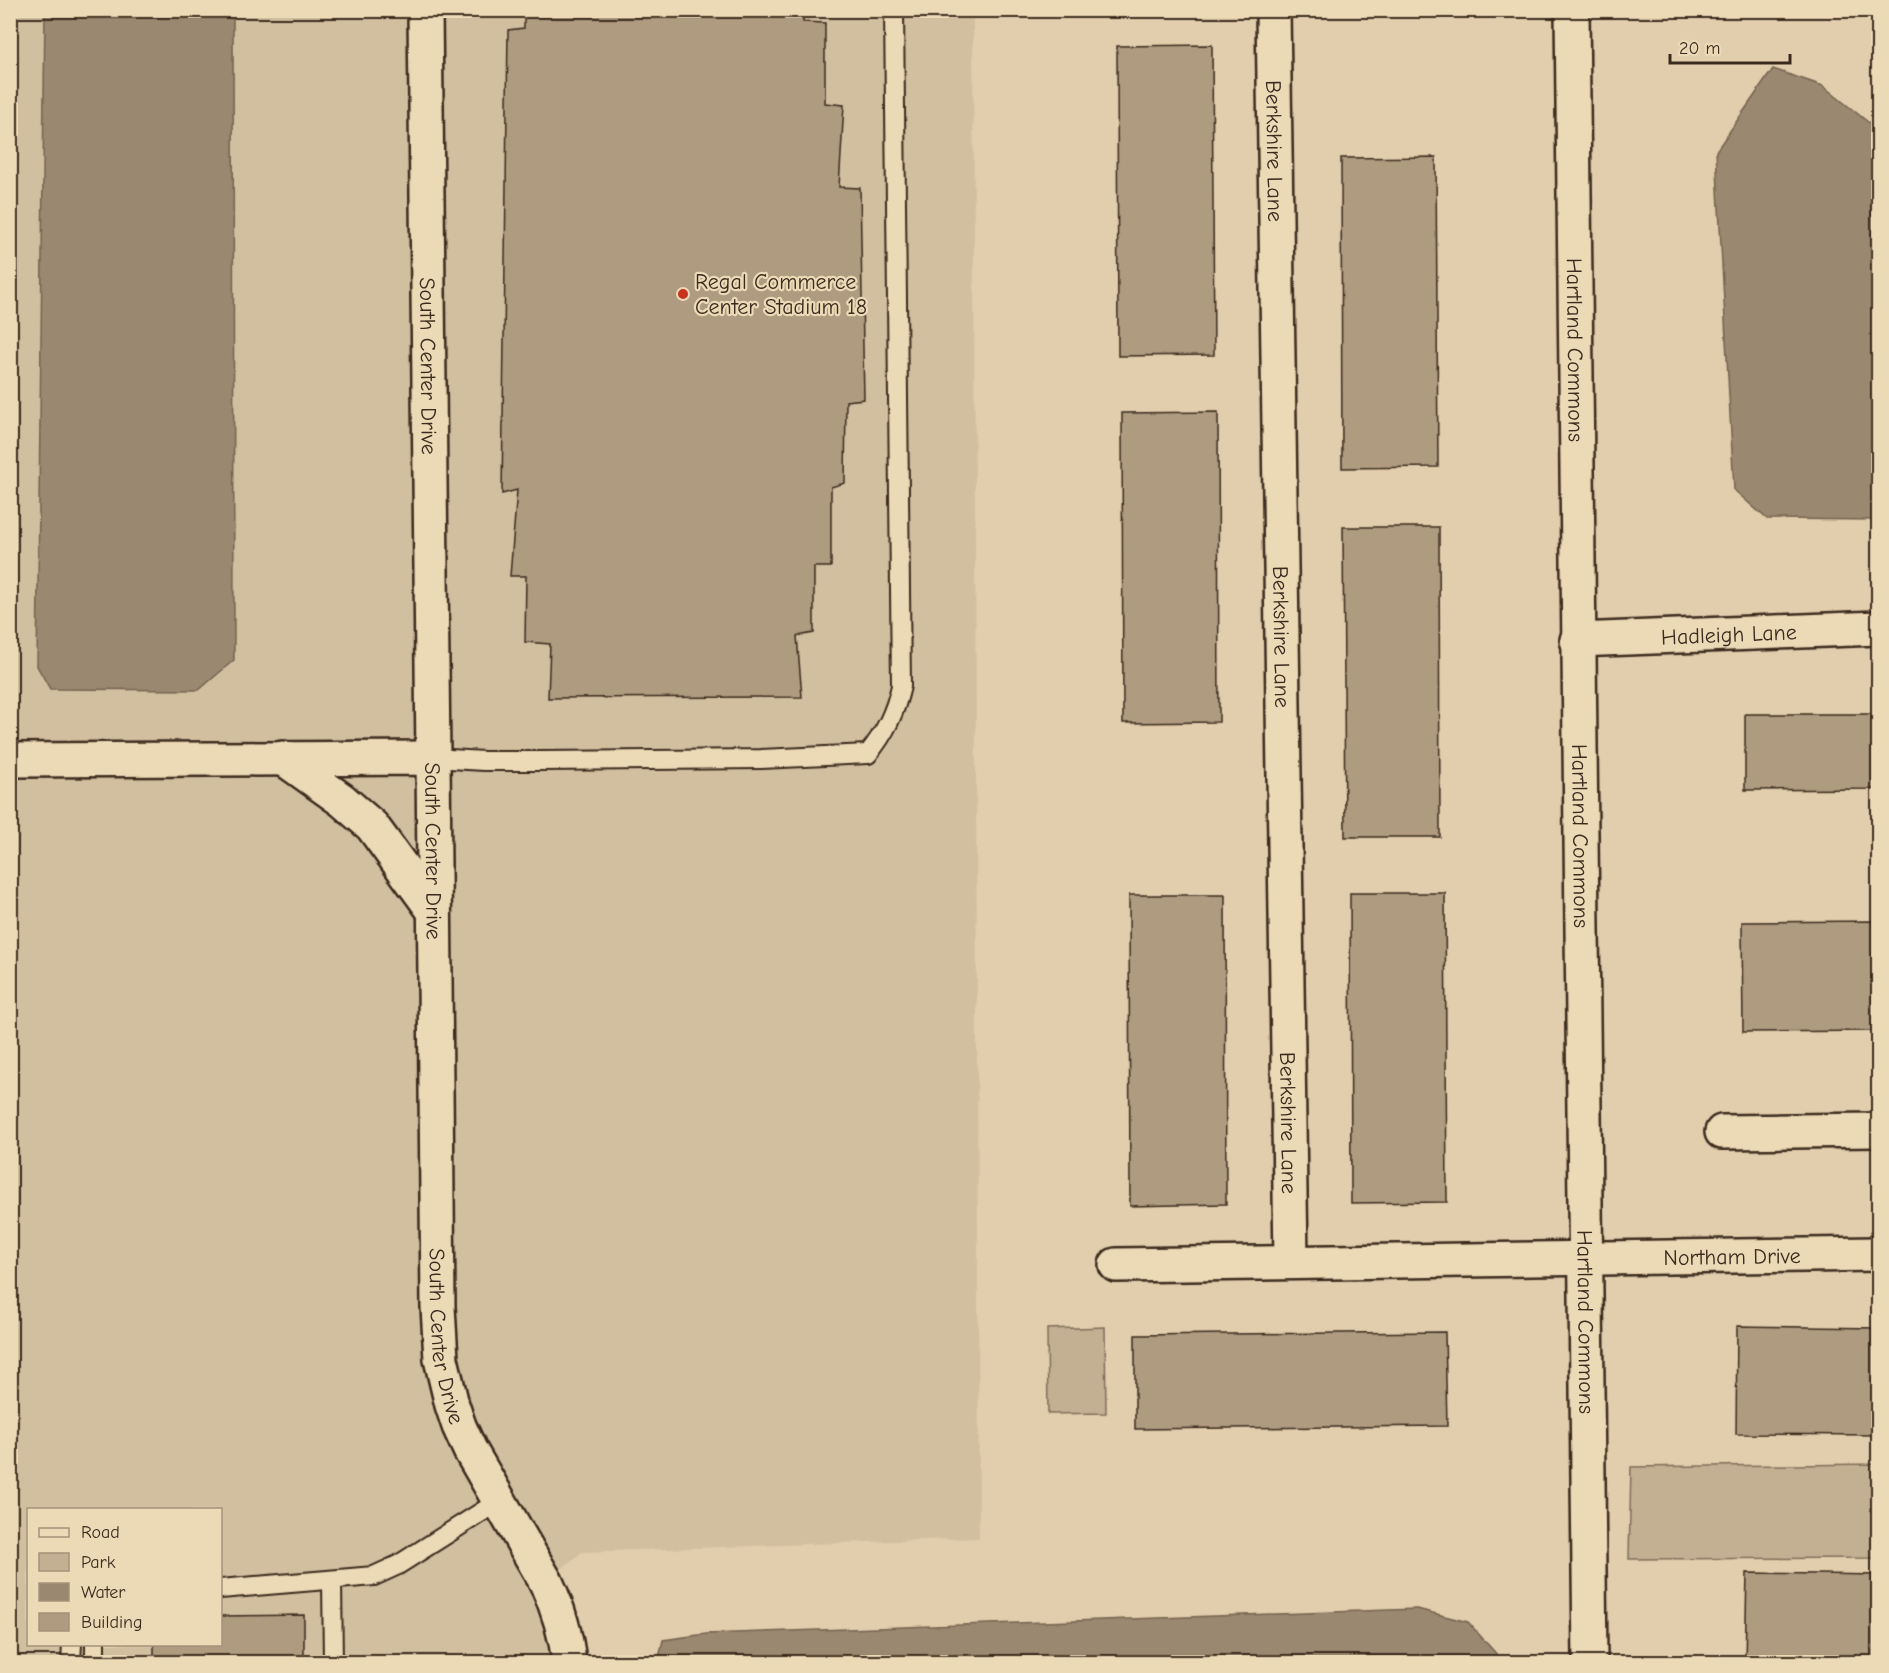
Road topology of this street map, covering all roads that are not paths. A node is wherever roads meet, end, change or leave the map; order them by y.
1 (425, 10) edge
2 (894, 10) edge
3 (1273, 10) edge
4 (1572, 10) edge
5 (1878, 628) edge
6 (1577, 640) junction
7 (284, 758) junction
8 (433, 758) junction
9 (10, 760) edge
10 (434, 911) junction
11 (1878, 1130) edge
12 (1722, 1132) dead end
13 (1878, 1254) edge
14 (1585, 1259) junction
15 (1291, 1262) junction
16 (1116, 1265) dead end
17 (499, 1501) junction
18 (332, 1581) junction
19 (222, 1589) edge
20 (72, 1646) edge
21 (95, 1646) edge
22 (71, 1662) edge
23 (95, 1662) edge
24 (333, 1662) edge
25 (569, 1662) edge
26 (1590, 1662) edge

1 - 8 street, South Center Drive
2 - 8 lane
3 - 15 street, Berkshire Lane
4 - 6 street, Hartland Commons
5 - 6 street, Hadleigh Lane
6 - 14 street, Hartland Commons
7 - 8 street
7 - 9 street
7 - 10 street
8 - 10 street, South Center Drive
10 - 17 street, South Center Drive
11 - 12 street
13 - 14 street, Northam Drive
14 - 15 street, Northam Drive
14 - 26 street, Hartland Commons
15 - 16 street, Northam Drive
17 - 18 lane
17 - 25 street, South Center Drive
18 - 19 lane
18 - 24 lane
20 - 22 lane
21 - 23 lane

